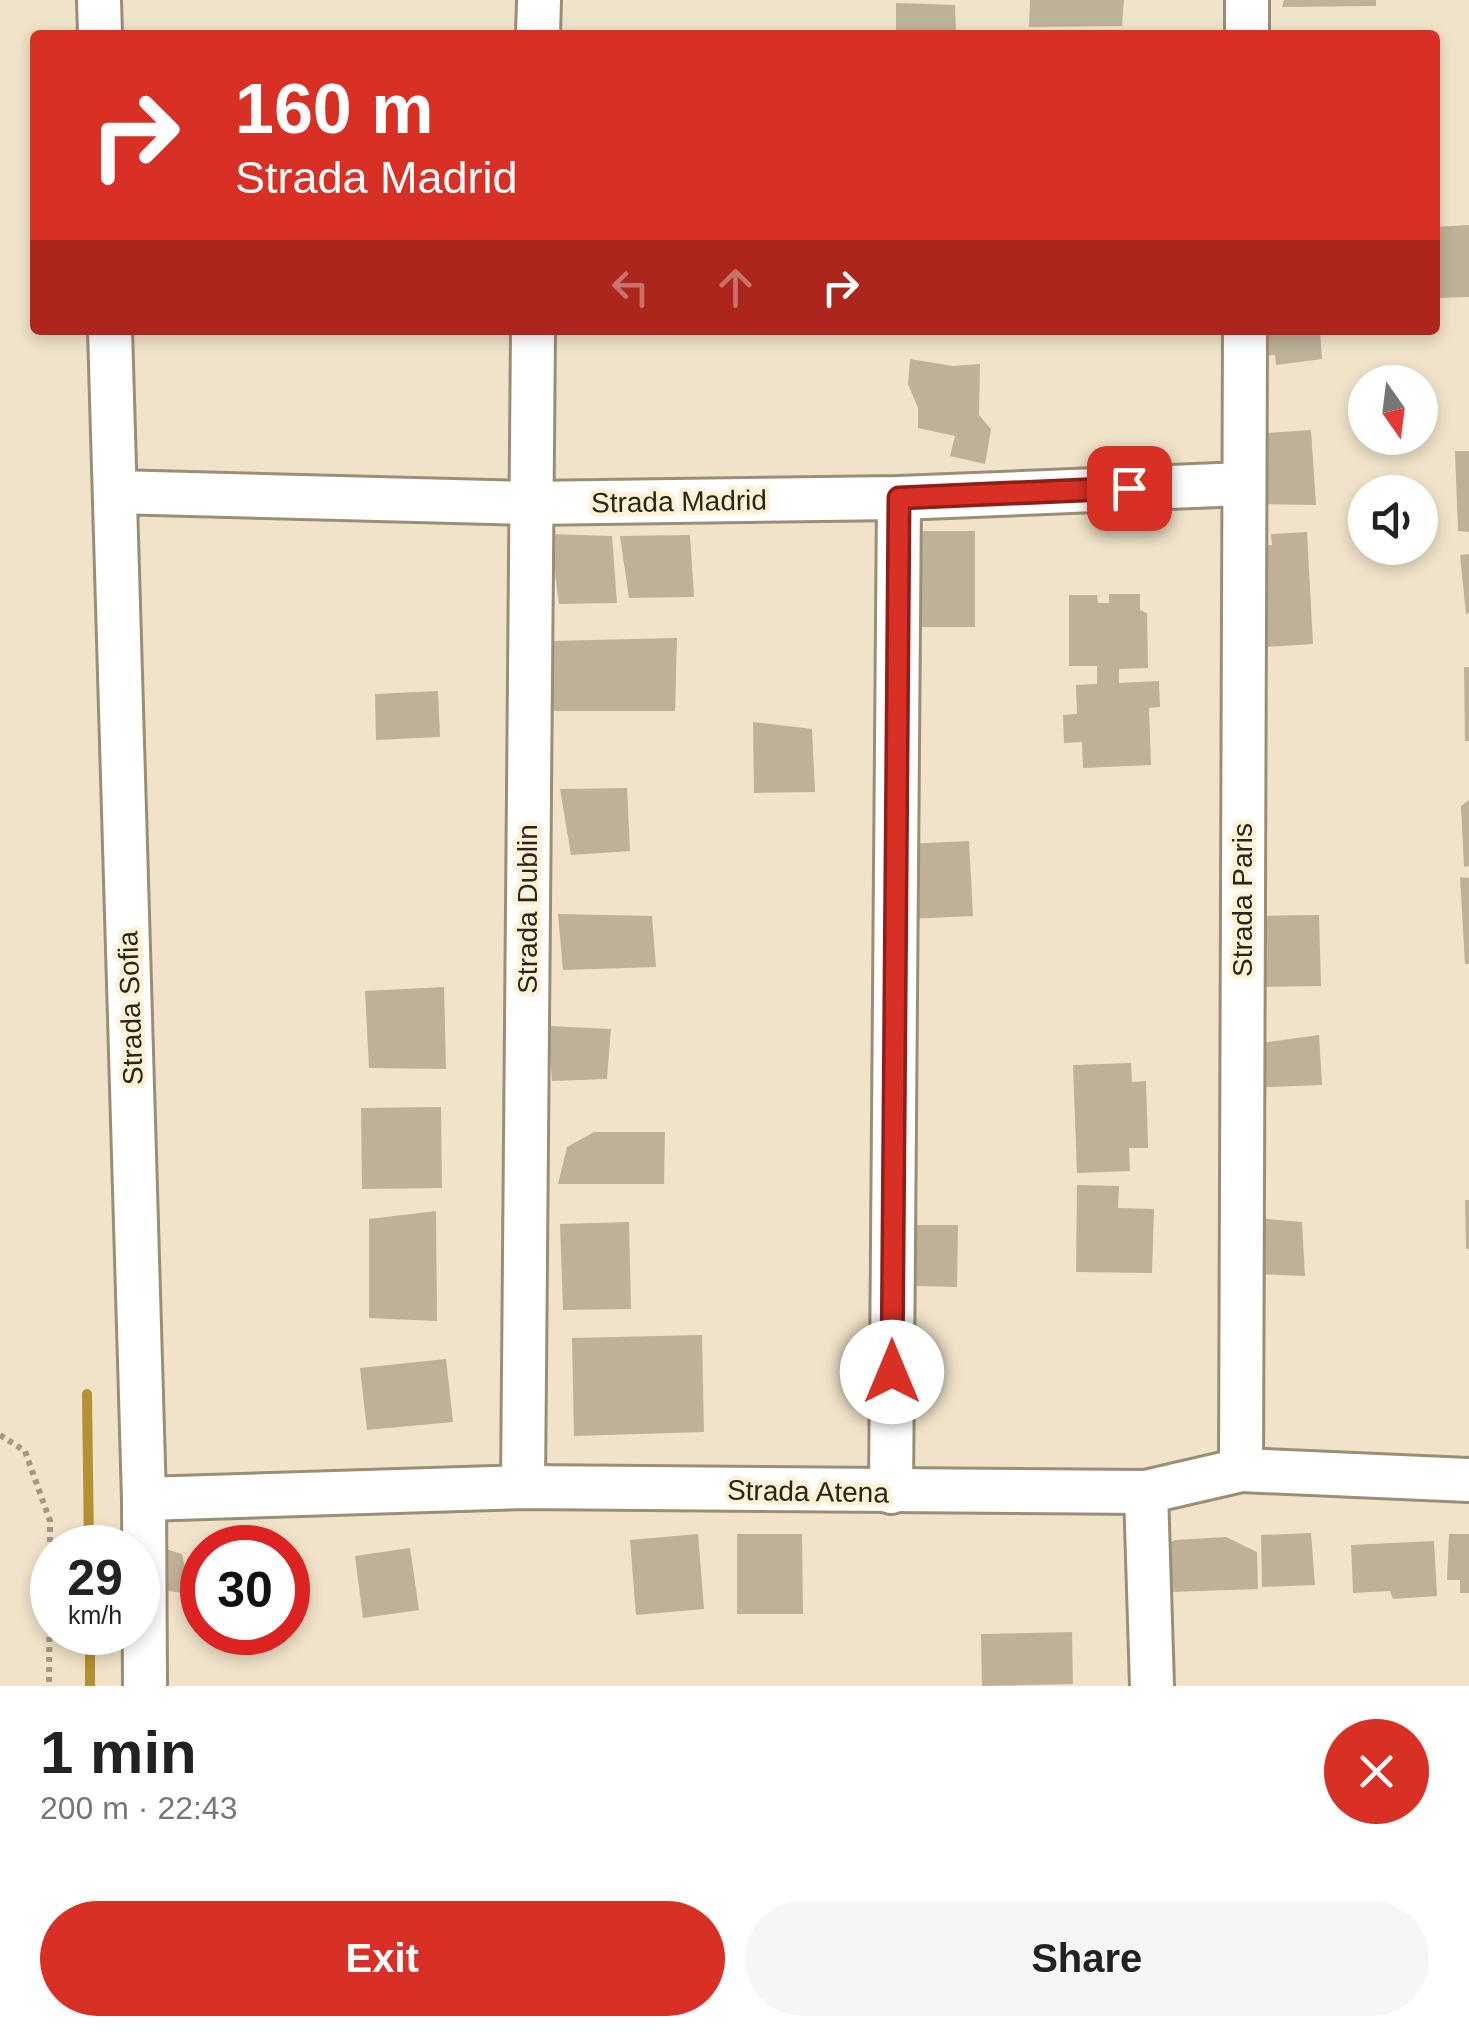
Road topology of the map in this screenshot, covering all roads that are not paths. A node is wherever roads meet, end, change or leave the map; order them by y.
1 (99, 0) edge
2 (539, 0) edge
3 (1247, 0) edge
4 (100, 30) edge
5 (538, 30) edge
6 (1246, 30) edge
7 (110, 335) edge
8 (532, 335) edge
9 (1244, 335) edge
10 (1244, 484) junction
11 (115, 492) junction
12 (899, 498) junction
13 (529, 504) junction
14 (1241, 1470) junction
15 (1469, 1480) edge
16 (523, 1488) junction
17 (891, 1492) junction
18 (1146, 1492) junction
19 (144, 1499) junction
20 (144, 1686) edge
21 (1152, 1686) edge

1 - 4 street
2 - 5 street
3 - 6 street
7 - 11 street, Strada Sofia
8 - 13 street, Strada Dublin
9 - 10 street, Strada Paris
10 - 12 street, Strada Madrid
10 - 14 street, Strada Paris
11 - 13 street, Strada Madrid
11 - 19 street, Strada Sofia
12 - 13 street, Strada Madrid
12 - 17 street
13 - 16 street, Strada Dublin
14 - 15 street, Strada Atena
14 - 18 street, Strada Atena
16 - 17 street, Strada Atena
16 - 19 street, Strada Atena
17 - 18 street, Strada Atena
18 - 21 street
19 - 20 street, Strada Sofia

